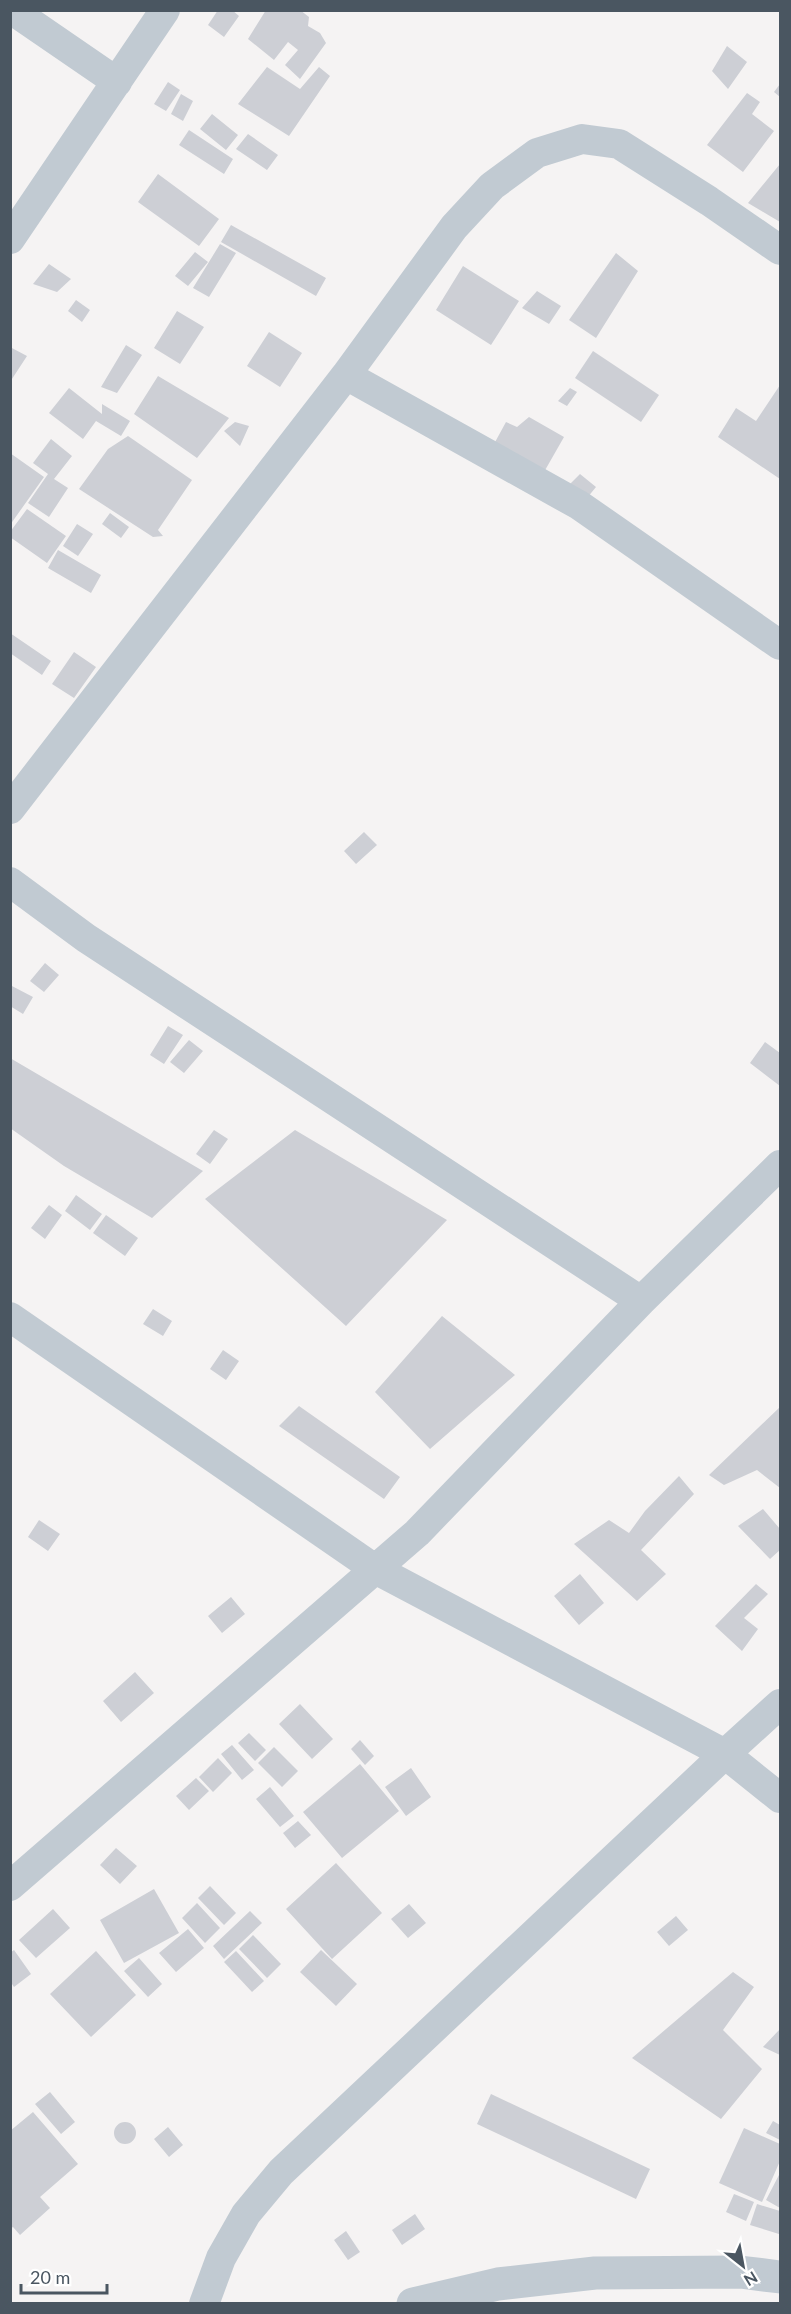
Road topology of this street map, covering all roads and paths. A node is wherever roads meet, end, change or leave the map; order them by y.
1 (12, 10) edge
2 (165, 10) edge
3 (117, 82) junction
4 (10, 239) edge
5 (780, 250) edge
6 (346, 375) junction
7 (780, 645) edge
8 (10, 809) edge
9 (10, 882) edge
10 (780, 1165) edge
11 (641, 1301) junction
12 (10, 1317) edge
13 (375, 1569) junction
14 (780, 1704) edge
15 (725, 1754) junction
16 (780, 1798) edge
17 (10, 1887) edge
18 (780, 2277) edge
19 (204, 2304) edge
20 (413, 2304) edge

1 - 3 street
2 - 3 street
3 - 4 street
5 - 6 street
6 - 7 street
6 - 8 street
9 - 11 street
10 - 11 street
11 - 13 street
12 - 13 street
13 - 15 street
13 - 17 street
14 - 15 street
15 - 16 street
15 - 19 street
18 - 20 street

